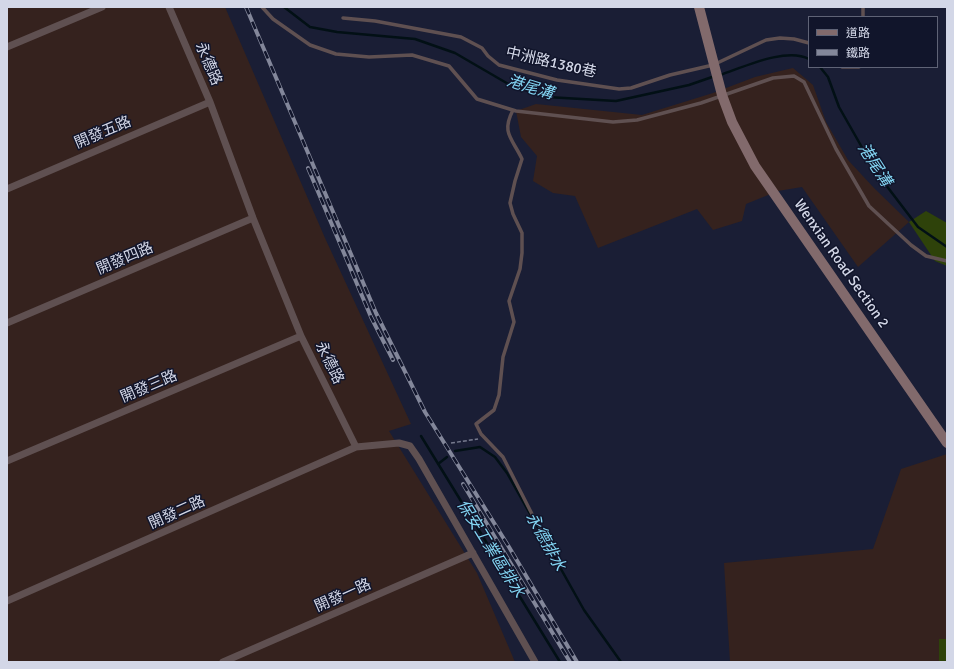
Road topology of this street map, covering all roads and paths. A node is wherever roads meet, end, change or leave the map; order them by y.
1 (102, 7) edge
2 (169, 7) edge
3 (262, 7) edge
4 (699, 7) edge
5 (343, 18) dead end
6 (808, 43) edge
7 (7, 47) edge
8 (713, 65) junction
9 (722, 95) junction
10 (210, 102) junction
11 (512, 110) junction
12 (7, 188) edge
13 (253, 218) junction
14 (947, 261) edge
15 (7, 323) edge
16 (301, 336) junction
17 (486, 439) junction
18 (947, 442) edge
19 (452, 443) dead end
20 (356, 447) junction
21 (7, 461) edge
22 (473, 553) junction
23 (557, 553) dead end
24 (7, 602) edge
25 (223, 662) edge
26 (535, 662) edge

1 - 7 street
2 - 10 street, 永德路
3 - 11 lane
4 - 8 street, Wenxian Road Section 2
5 - 8 lane, 中洲路1380巷
6 - 8 lane, 中洲路1380巷
8 - 9 street, Wenxian Road Section 2
9 - 11 lane
9 - 14 lane
9 - 18 street, Wenxian Road Section 2
10 - 12 street, 開發五路
10 - 13 street, 永德路
11 - 17 lane
13 - 15 street, 開發四路
13 - 16 street, 永德路
16 - 20 street, 永德路
16 - 21 street, 開發三路
17 - 19 path
17 - 23 lane
20 - 22 street
20 - 24 street, 開發二路
22 - 25 street, 開發一路
22 - 26 street

